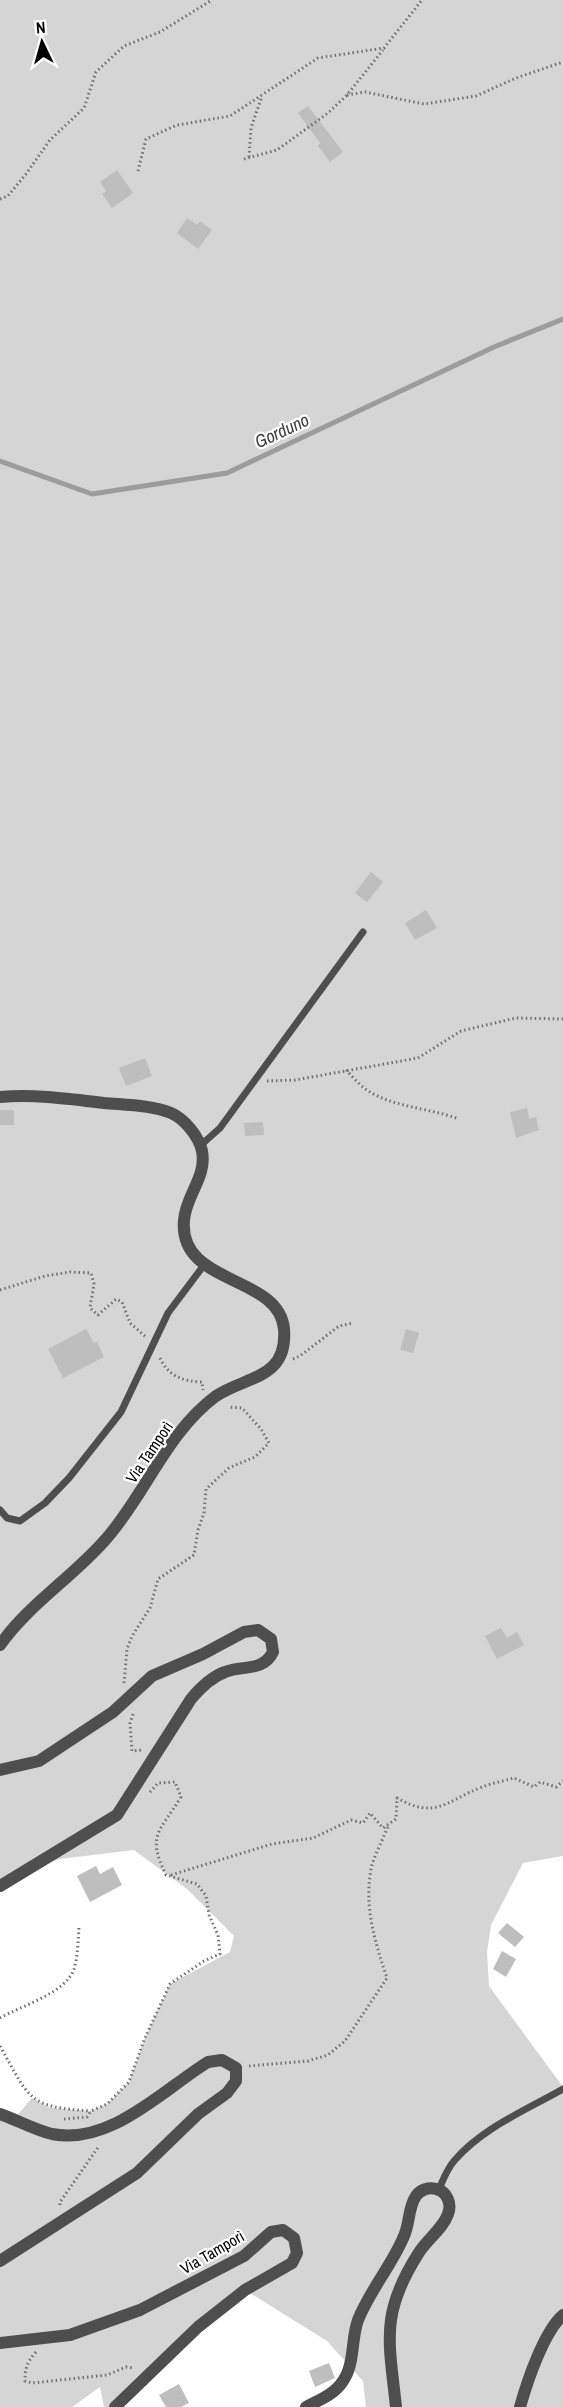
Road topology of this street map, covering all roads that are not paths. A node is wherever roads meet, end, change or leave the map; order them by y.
1 (363, 932) dead end
2 (0, 1097) edge
3 (201, 1145) junction
4 (204, 1264) junction
5 (0, 1510) edge
6 (0, 1645) edge
7 (0, 1770) edge
8 (0, 1886) edge
9 (563, 2089) edge
10 (0, 2114) edge
11 (439, 2189) junction
12 (0, 2261) edge
13 (563, 2315) edge
14 (0, 2343) edge
15 (115, 2407) edge
16 (306, 2407) edge
17 (396, 2407) edge
18 (520, 2407) edge

1 - 3 lane
2 - 3 street
3 - 4 street
4 - 5 lane
4 - 6 street, Via Tamporì
7 - 8 street
9 - 11 lane
10 - 12 street
11 - 16 street
11 - 17 street
13 - 18 street
14 - 15 street, Via Tamporì

